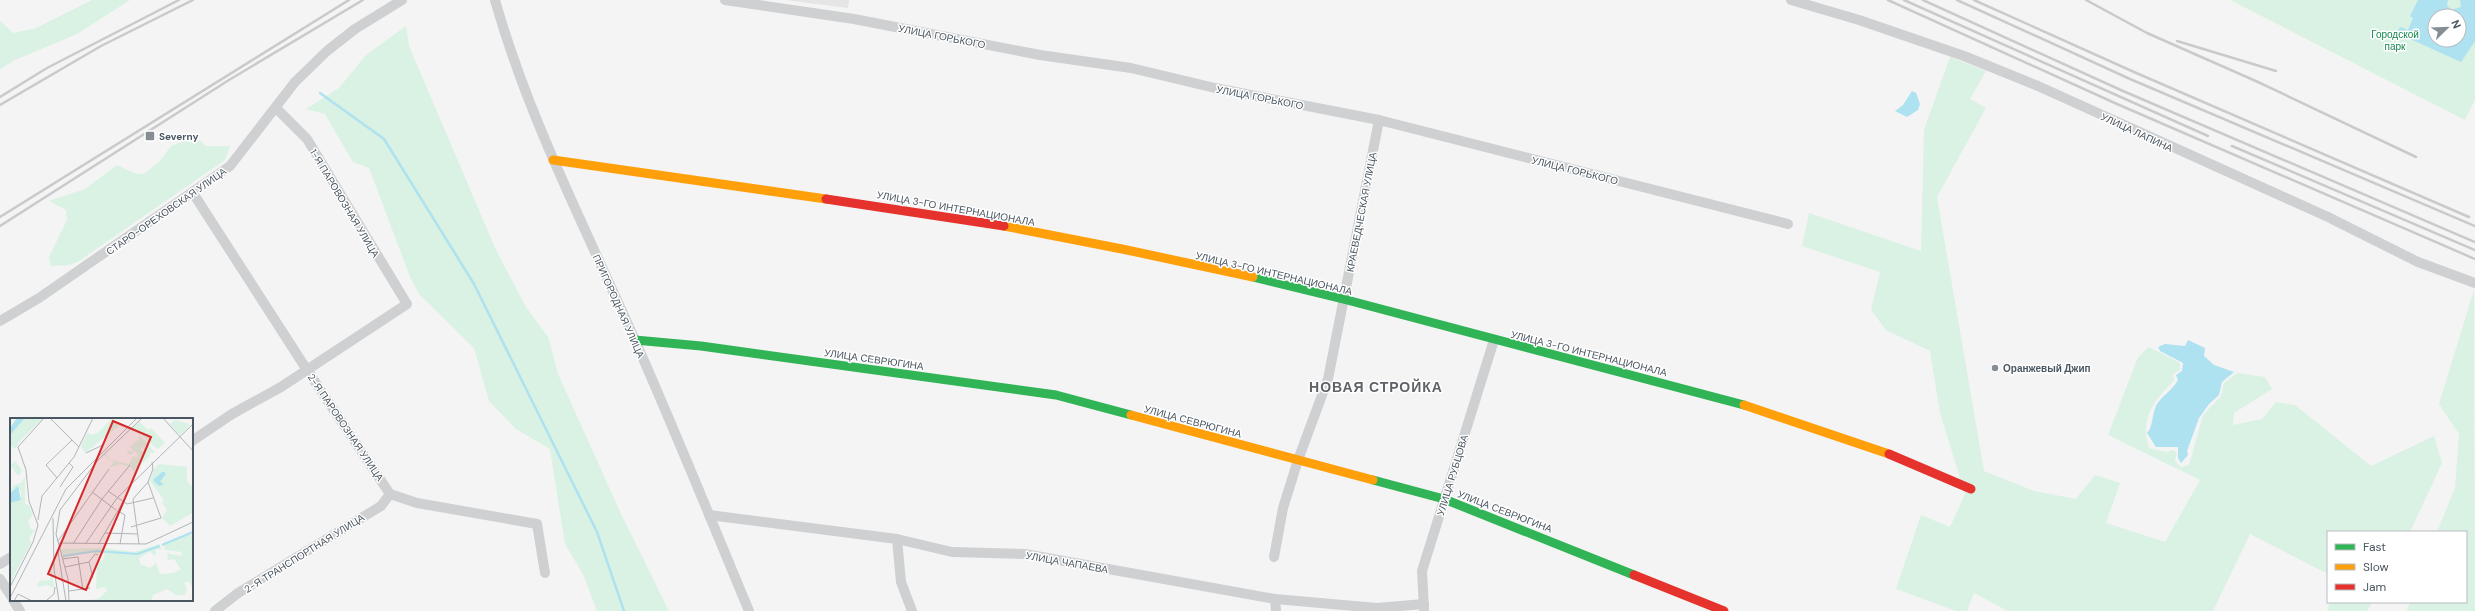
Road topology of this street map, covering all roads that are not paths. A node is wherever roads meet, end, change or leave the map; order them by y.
1 (402, 0) edge
2 (495, 0) edge
3 (724, 0) edge
4 (1791, 0) edge
5 (276, 108) junction
6 (1379, 120) junction
7 (553, 160) junction
8 (193, 193) junction
9 (1788, 224) dead end
10 (2475, 283) edge
11 (1344, 300) junction
12 (0, 321) edge
13 (635, 340) junction
14 (1494, 340) junction
15 (307, 370) junction
16 (193, 440) edge
17 (1298, 460) junction
18 (1971, 488) dead end
19 (390, 494) junction
20 (1444, 499) junction
21 (709, 515) junction
22 (897, 539) junction
23 (1274, 557) dead end
24 (10, 558) edge
25 (0, 564) edge
26 (545, 573) dead end
27 (0, 579) edge
28 (10, 594) edge
29 (1275, 599) junction
30 (14, 601) edge
31 (1424, 607) edge
32 (20, 611) edge
33 (214, 611) edge
34 (749, 611) edge
35 (912, 611) edge
36 (1276, 611) edge
37 (1724, 611) edge

1 - 5 street, СТАРО-ОРЕХОВСКАЯ УЛИЦА
2 - 7 street, ПРИГОРОДНАЯ УЛИЦА
3 - 6 street, УЛИЦА ГОРЬКОГО
4 - 10 street, УЛИЦА ЛАПИНА
5 - 8 street, СТАРО-ОРЕХОВСКАЯ УЛИЦА
5 - 15 street, 1-Я ПАРОВОЗНАЯ УЛИЦА
6 - 9 street, УЛИЦА ГОРЬКОГО
6 - 11 street, КРАЕВЕДЧЕСКАЯ УЛИЦА
7 - 11 street, УЛИЦА 3-ГО ИНТЕРНАЦИОНАЛА
7 - 13 street, ПРИГОРОДНАЯ УЛИЦА
8 - 12 street, СТАРО-ОРЕХОВСКАЯ УЛИЦА
8 - 15 street, 2-Я ПАРОВОЗНАЯ УЛИЦА
11 - 14 street, УЛИЦА 3-ГО ИНТЕРНАЦИОНАЛА
11 - 17 street, КРАЕВЕДЧЕСКАЯ УЛИЦА
13 - 17 street, УЛИЦА СЕВРЮГИНА
13 - 21 street, ПРИГОРОДНАЯ УЛИЦА
14 - 18 street, УЛИЦА 3-ГО ИНТЕРНАЦИОНАЛА
14 - 20 street, УЛИЦА РУБЦОВА
15 - 16 street
15 - 19 street, 2-Я ПАРОВОЗНАЯ УЛИЦА
17 - 20 street, УЛИЦА СЕВРЮГИНА
17 - 23 street, КРАЕВЕДЧЕСКАЯ УЛИЦА
19 - 26 street
19 - 33 street, 2-Я ТРАНСПОРТНАЯ УЛИЦА
20 - 31 street, УЛИЦА РУБЦОВА
20 - 37 street, УЛИЦА СЕВРЮГИНА
21 - 22 street, УЛИЦА ЧАПАЕВА
21 - 34 street, ПРИГОРОДНАЯ УЛИЦА
22 - 29 street, УЛИЦА ЧАПАЕВА
22 - 35 street
24 - 25 street
27 - 28 street
29 - 31 street, УЛИЦА ЧАПАЕВА
29 - 36 street
30 - 32 street

